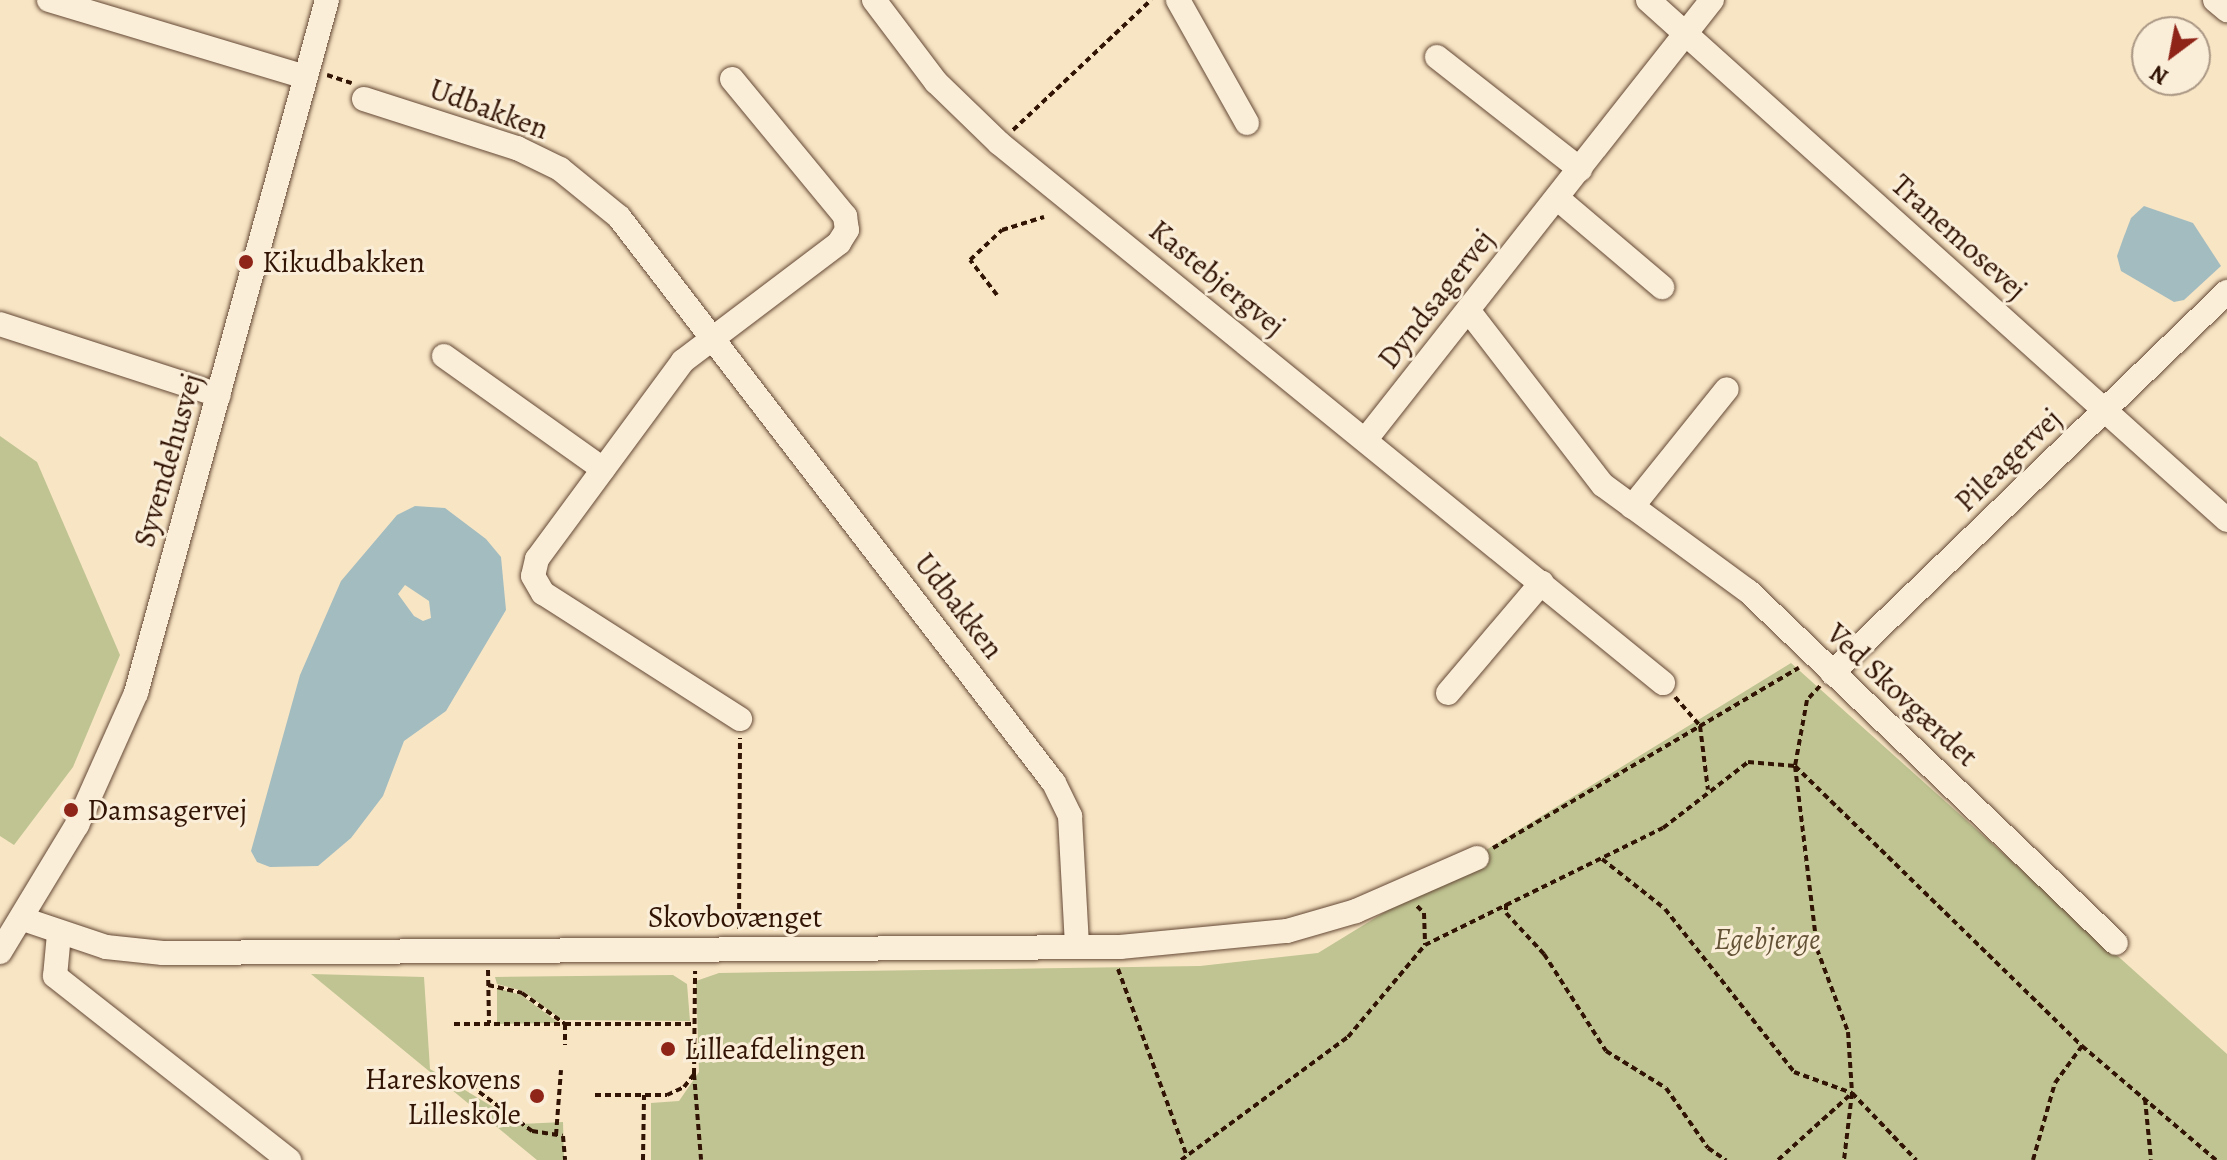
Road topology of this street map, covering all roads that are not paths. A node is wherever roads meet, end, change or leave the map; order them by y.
1 (49, 0) edge
2 (327, 0) edge
3 (874, 0) edge
4 (1178, 0) edge
5 (1648, 0) edge
6 (1712, 0) edge
7 (2215, 0) edge
8 (2227, 10) edge
9 (1685, 34) junction
10 (1437, 57) dead end
11 (305, 77) junction
12 (732, 79) dead end
13 (364, 99) road end
14 (1247, 123) dead end
15 (1580, 169) junction
16 (1557, 198) junction
17 (1662, 287) dead end
18 (2227, 292) edge
19 (1468, 310) junction
20 (0, 324) edge
21 (711, 335) junction
22 (444, 356) dead end
23 (1727, 389) dead end
24 (219, 395) junction
25 (2105, 412) junction
26 (1366, 439) junction
27 (603, 469) junction
28 (1632, 507) junction
29 (2227, 520) edge
30 (1542, 582) junction
31 (1824, 666) junction
32 (1663, 683) road end
33 (1448, 693) dead end
34 (740, 719) road end
35 (1477, 858) road end
36 (23, 919) junction
37 (59, 934) junction
38 (2116, 943) dead end
39 (1077, 947) junction
40 (0, 952) edge
41 (289, 1160) edge

1 - 11 street
2 - 11 street, Syvendehusvej
3 - 26 street, Kastebjergvej
4 - 14 street
5 - 9 street, Tranemosevej
6 - 9 street, Dyndsagervej
7 - 8 street
9 - 15 street, Dyndsagervej
9 - 25 street, Tranemosevej
10 - 15 street
11 - 24 street, Syvendehusvej
12 - 21 street
13 - 21 street, Udbakken
15 - 16 street, Dyndsagervej
16 - 17 street
16 - 19 street, Dyndsagervej
18 - 25 street, Pileagervej
19 - 26 street, Dyndsagervej
19 - 28 street, Ved Skovgærdet
20 - 24 street
21 - 27 street
21 - 39 street, Udbakken
22 - 27 street
23 - 28 street
24 - 36 street, Syvendehusvej
25 - 29 street, Tranemosevej
25 - 31 street, Pileagervej
26 - 30 street, Kastebjergvej
27 - 34 street
28 - 31 street, Ved Skovgærdet
30 - 32 street, Kastebjergvej
30 - 33 street
31 - 38 street, Ved Skovgærdet
35 - 39 street, Skovbovænget
36 - 37 street, Skovbovænget
36 - 40 street
37 - 39 street, Skovbovænget
37 - 41 street

